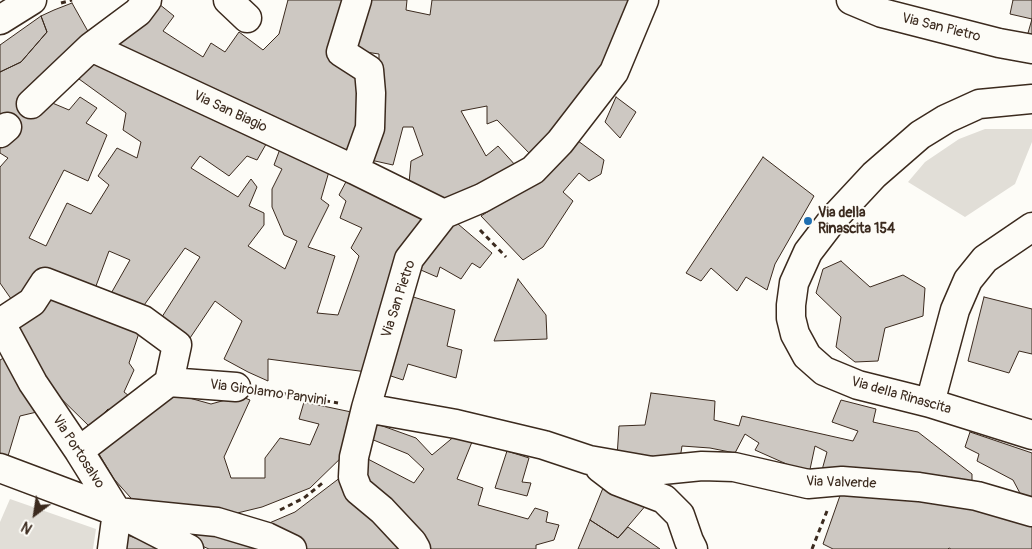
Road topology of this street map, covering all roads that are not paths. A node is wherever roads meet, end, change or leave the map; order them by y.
1 (32, 0) edge
2 (147, 0) edge
3 (228, 0) edge
4 (358, 0) edge
5 (644, 0) edge
6 (852, 0) edge
7 (247, 18) dead end
8 (0, 20) edge
9 (91, 47) junction
10 (1032, 49) edge
11 (1032, 99) edge
12 (31, 104) dead end
13 (355, 170) junction
14 (444, 214) junction
15 (1032, 226) edge
16 (0, 323) edge
17 (169, 382) junction
18 (236, 387) road end
19 (930, 403) junction
20 (366, 408) junction
21 (1032, 435) edge
22 (79, 451) junction
23 (589, 460) junction
24 (0, 468) edge
25 (116, 512) junction
26 (1032, 512) edge
27 (112, 549) edge
28 (189, 549) edge
29 (292, 549) edge
30 (416, 549) edge
31 (693, 549) edge

1 - 8 street
2 - 9 street
3 - 7 street
4 - 13 street
5 - 14 street, Via San Pietro
6 - 10 street, Via San Pietro
9 - 12 street
9 - 13 street, Via San Biagio
11 - 19 street, Via della Rinascita
13 - 14 street, Via San Biagio
14 - 20 street, Via San Pietro
15 - 19 street
16 - 17 street
16 - 22 street, Via Portosalvo
17 - 18 street, Via Girolamo Panvini
17 - 22 street
19 - 21 street, Via della Rinascita
20 - 23 street
20 - 30 street, Via San Pietro
22 - 25 street, Via Portosalvo
23 - 26 street, Via Valverde
23 - 31 street
24 - 25 street
25 - 27 street
25 - 28 street
25 - 29 street

